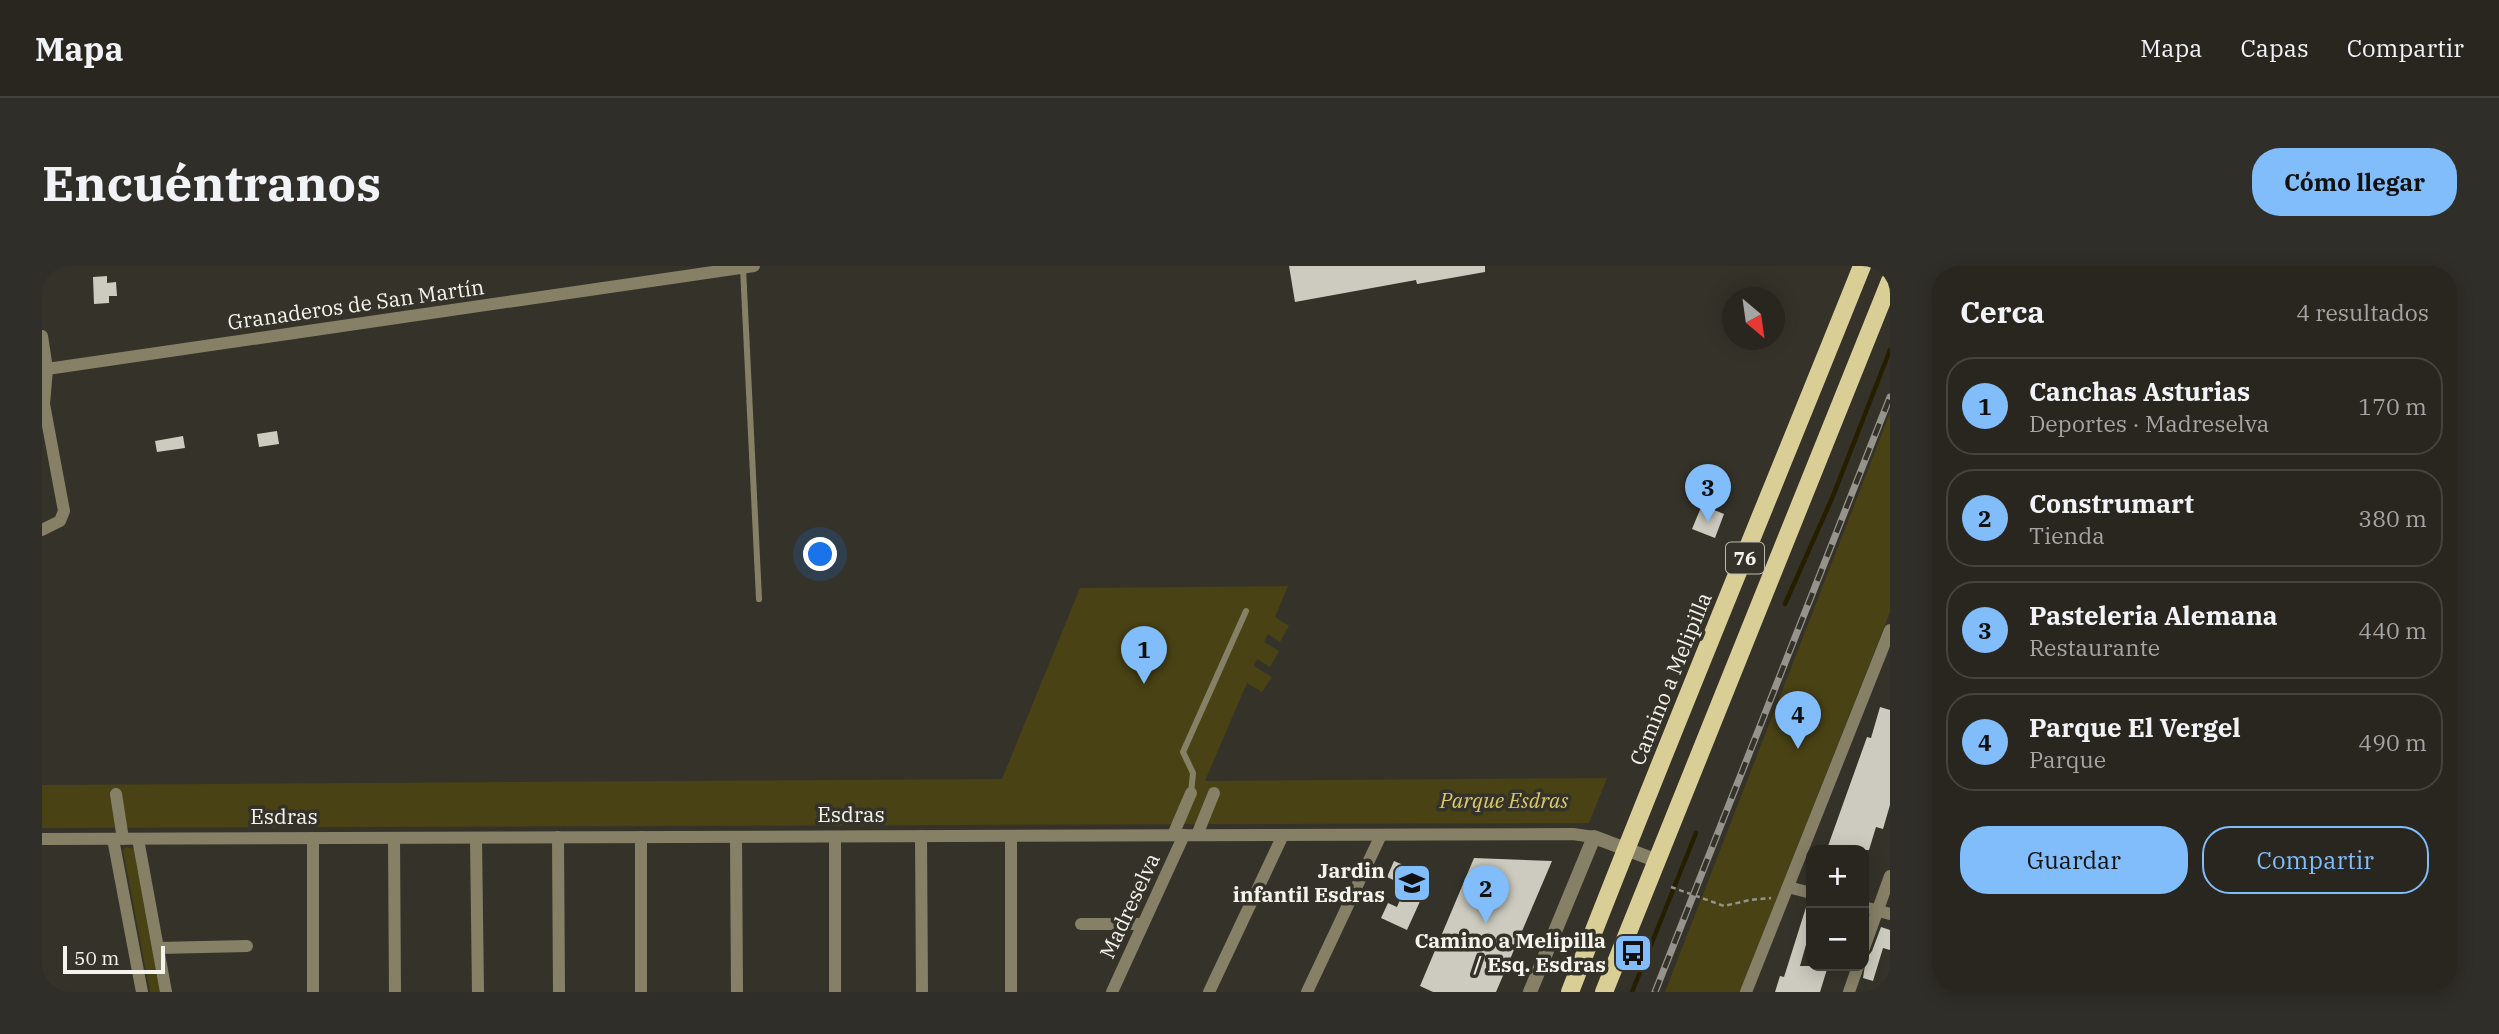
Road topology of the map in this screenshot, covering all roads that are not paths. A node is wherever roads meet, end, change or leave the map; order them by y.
1 (1862, 266) edge
2 (749, 267) edge
3 (1890, 281) edge
4 (42, 336) edge
5 (47, 369) junction
6 (42, 530) edge
7 (759, 599) dead end
8 (1246, 611) dead end
9 (1890, 630) edge
10 (1191, 793) joint
11 (1214, 793) dead end
12 (116, 794) dead end
13 (1185, 835) junction
14 (1283, 835) junction
15 (1381, 835) junction
16 (921, 836) junction
17 (1011, 836) junction
18 (558, 837) junction
19 (640, 837) junction
20 (736, 837) junction
21 (835, 837) junction
22 (1594, 837) junction
23 (313, 838) junction
24 (394, 838) junction
25 (476, 838) junction
26 (42, 839) edge
27 (118, 839) junction
28 (138, 839) junction
29 (1625, 849) junction
30 (1655, 860) junction
31 (1890, 876) edge
32 (1786, 892) junction
33 (1806, 893) edge
34 (1877, 910) edge
35 (1143, 923) junction
36 (1081, 924) dead end
37 (1869, 933) edge
38 (247, 946) dead end
39 (158, 948) junction
40 (1856, 971) edge
41 (142, 992) edge
42 (166, 992) edge
43 (313, 992) edge
44 (395, 992) edge
45 (478, 992) edge
46 (559, 992) edge
47 (641, 992) edge
48 (737, 992) edge
49 (835, 992) edge
50 (922, 992) edge
51 (1011, 992) edge
52 (1112, 992) edge
53 (1209, 992) edge
54 (1307, 992) edge
55 (1530, 992) edge
56 (1570, 992) edge
57 (1604, 992) edge
58 (1746, 992) edge
59 (1850, 992) edge

1 - 29 main road, Camino a Melipilla / 76
2 - 5 street, Granaderos de San Martín
2 - 7 lane
3 - 30 main road, 76
4 - 5 street
5 - 6 street
8 - 10 lane
9 - 32 street
10 - 13 street, Madreselva
11 - 13 street, Madreselva
12 - 27 street
13 - 14 street, Esdras
13 - 17 street, Esdras
13 - 35 street, Madreselva
14 - 15 street, Esdras
14 - 53 street
15 - 22 street, Esdras
15 - 54 street
16 - 17 street, Esdras
16 - 21 street, Esdras
16 - 50 street
17 - 51 street
18 - 19 street, Esdras
18 - 25 street, Esdras
18 - 46 street
19 - 20 street, Esdras
19 - 47 street
20 - 21 street, Esdras
20 - 48 street
21 - 49 street
22 - 29 street, Esdras
22 - 55 street
23 - 24 street, Esdras
23 - 28 street, Esdras
23 - 43 street
24 - 25 street, Esdras
24 - 44 street
25 - 45 street
26 - 27 street, Esdras
27 - 28 street, Esdras
27 - 41 street
28 - 39 street
29 - 30 street, Esdras
29 - 56 main road, Camino a Melipilla / 76
30 - 57 main road, 76
31 - 34 street
32 - 33 street
32 - 58 street
34 - 37 street
35 - 36 street
35 - 52 street, Madreselva
38 - 39 street
39 - 42 street
40 - 59 street

